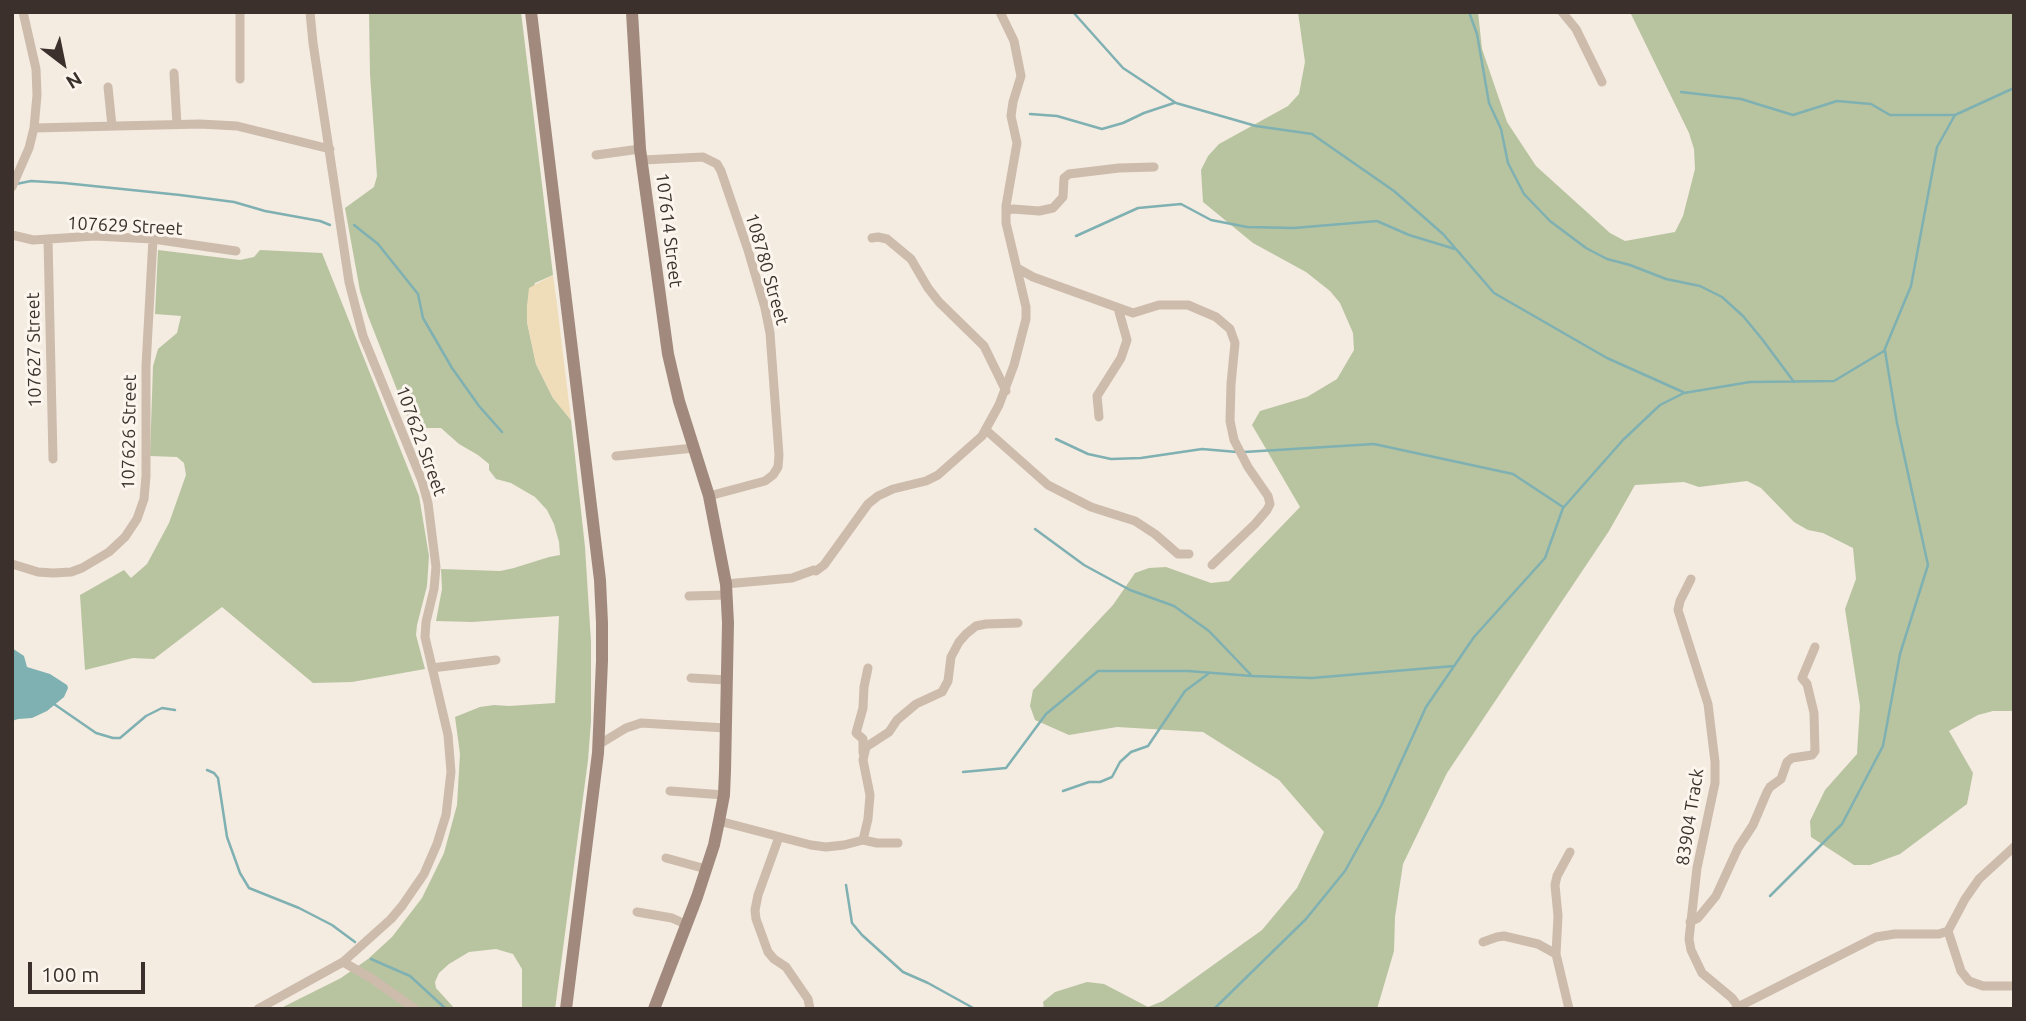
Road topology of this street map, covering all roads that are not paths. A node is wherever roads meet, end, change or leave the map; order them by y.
1 (23, 12) edge
2 (240, 12) edge
3 (310, 12) edge
4 (531, 12) edge
5 (632, 12) edge
6 (1000, 12) edge
7 (1562, 12) edge
8 (174, 73) dead end
9 (240, 79) dead end
10 (1602, 82) dead end
11 (108, 87) dead end
12 (177, 125) junction
13 (112, 126) junction
14 (34, 128) junction
15 (330, 149) junction
16 (596, 155) dead end
17 (641, 155) junction
18 (1154, 167) dead end
19 (13, 186) edge
20 (1006, 211) junction
21 (12, 234) edge
22 (872, 238) dead end
23 (48, 239) junction
24 (153, 239) junction
25 (236, 251) dead end
26 (1017, 268) junction
27 (1118, 308) junction
28 (1006, 391) junction
29 (1098, 417) dead end
30 (986, 430) junction
31 (694, 448) junction
32 (616, 456) dead end
33 (53, 460) dead end
34 (709, 496) junction
35 (1189, 554) dead end
36 (12, 564) edge
37 (1212, 565) dead end
38 (1691, 579) dead end
39 (726, 590) junction
40 (689, 596) dead end
41 (1018, 623) dead end
42 (1815, 647) dead end
43 (496, 660) dead end
44 (432, 668) junction
45 (868, 668) dead end
46 (691, 678) dead end
47 (727, 680) junction
48 (726, 728) junction
49 (598, 745) junction
50 (863, 755) junction
51 (670, 791) dead end
52 (724, 795) junction
53 (719, 821) junction
54 (779, 837) junction
55 (863, 840) junction
56 (898, 843) dead end
57 (2014, 847) edge
58 (1570, 852) dead end
59 (666, 858) dead end
60 (706, 869) junction
61 (637, 912) dead end
62 (1690, 922) junction
63 (687, 925) junction
64 (1948, 931) junction
65 (1483, 942) dead end
66 (1556, 954) junction
67 (343, 962) junction
68 (2014, 986) edge
69 (1738, 1008) edge
70 (258, 1009) edge
71 (415, 1009) edge
72 (566, 1009) edge
73 (654, 1009) edge
74 (810, 1009) edge
75 (1569, 1009) edge

1 - 14 street
2 - 9 street
3 - 15 street, 107622 Street
4 - 49 street
5 - 17 street, 107614 Street
6 - 20 street
7 - 10 street
8 - 12 street
11 - 13 street
12 - 13 street
12 - 15 street
13 - 14 street
14 - 19 street
15 - 44 street, 107622 Street
16 - 17 street, 108780 Street
17 - 31 street, 107614 Street
17 - 34 street, 108780 Street
18 - 20 street
20 - 26 street
21 - 23 street, 107629 Street
22 - 28 street
23 - 24 street, 107629 Street
23 - 33 street, 107627 Street
24 - 25 street, 107629 Street
24 - 36 street, 107626 Street
26 - 27 street
26 - 28 street
27 - 29 street
27 - 37 street
28 - 30 street
30 - 35 street
30 - 39 street
31 - 32 street
31 - 34 street, 107614 Street
34 - 39 street, 107614 Street
38 - 62 street, 83904 Track
39 - 40 street
39 - 47 street, 107614 Street
41 - 50 street
42 - 62 street
43 - 44 street
44 - 67 street, 107622 Street
45 - 50 street
46 - 47 street
47 - 48 street, 107614 Street
48 - 49 street
48 - 52 street, 107614 Street
49 - 72 street
50 - 55 street
51 - 52 street
52 - 53 street, 107614 Street
53 - 54 street
53 - 60 street, 107614 Street
54 - 55 street
54 - 74 street
55 - 56 street
57 - 64 street
58 - 66 street
59 - 60 street
60 - 63 street, 107614 Street
61 - 63 street
62 - 69 street, 83904 Track
63 - 73 street, 107614 Street
64 - 68 street
64 - 69 street
65 - 66 street
66 - 75 street
67 - 70 street, 107622 Street
67 - 71 street

